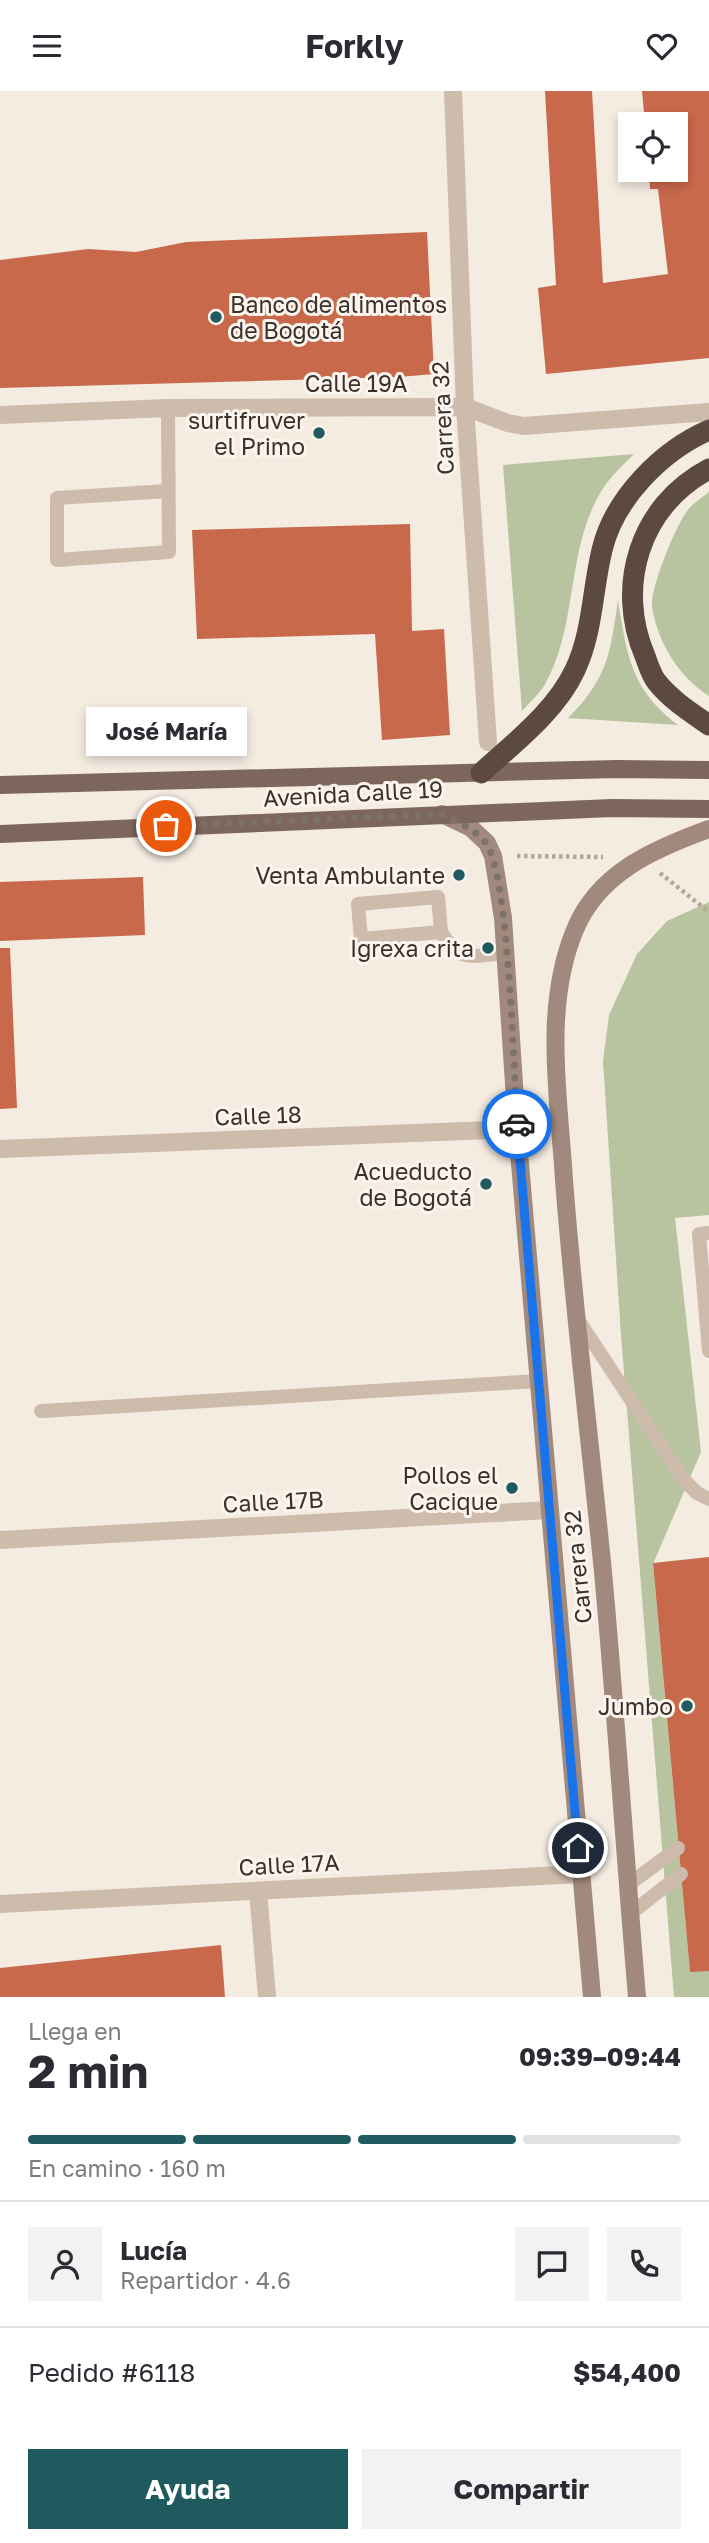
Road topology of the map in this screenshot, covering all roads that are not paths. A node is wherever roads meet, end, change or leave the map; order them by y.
1 (453, 91) edge
2 (465, 407) junction
3 (168, 408) junction
4 (709, 412) edge
5 (0, 415) edge
6 (709, 430) edge
7 (709, 469) edge
8 (168, 491) junction
9 (709, 725) edge
10 (488, 742) dead end
11 (709, 770) edge
12 (481, 772) junction
13 (0, 785) edge
14 (709, 809) edge
15 (442, 814) junction
16 (709, 829) edge
17 (0, 834) edge
18 (441, 932) junction
19 (505, 953) junction
20 (517, 1129) junction
21 (0, 1149) edge
22 (709, 1233) edge
23 (574, 1315) junction
24 (709, 1351) edge
25 (538, 1381) junction
26 (41, 1411) dead end
27 (709, 1499) edge
28 (550, 1510) junction
29 (0, 1540) edge
30 (678, 1848) dead end
31 (581, 1874) junction
32 (681, 1874) dead end
33 (628, 1885) junction
34 (258, 1891) junction
35 (0, 1904) edge
36 (630, 1914) junction
37 (267, 1997) edge
38 (592, 1997) edge
39 (637, 1997) edge

1 - 2 street, Carrera 32
2 - 3 street, Calle 19A
2 - 4 street, Calle 19A
2 - 10 street, Carrera 32
3 - 5 street, Calle 19A
3 - 8 lane
6 - 12 highway
7 - 9 highway
8 - 8 lane
11 - 12 main road, Avenida Calle 19
12 - 13 main road, Avenida Calle 19
14 - 15 main road, Avenida Calle 19
15 - 17 main road, Avenida Calle 19
15 - 19 street, Carrera 32
16 - 23 street, Carrera 32
18 - 18 lane
18 - 19 lane
19 - 20 street, Carrera 32
20 - 21 street, Calle 18
20 - 25 street, Carrera 32
22 - 24 lane
23 - 27 lane
23 - 33 street, Carrera 32
25 - 26 lane
25 - 28 street, Carrera 32
28 - 29 street, Calle 17B
28 - 31 street, Carrera 32
30 - 33 lane
31 - 34 street, Calle 17A
31 - 38 street, Carrera 32
32 - 36 lane
33 - 36 street, Carrera 32
34 - 35 street, Calle 17A
34 - 37 street
36 - 39 street, Carrera 32

